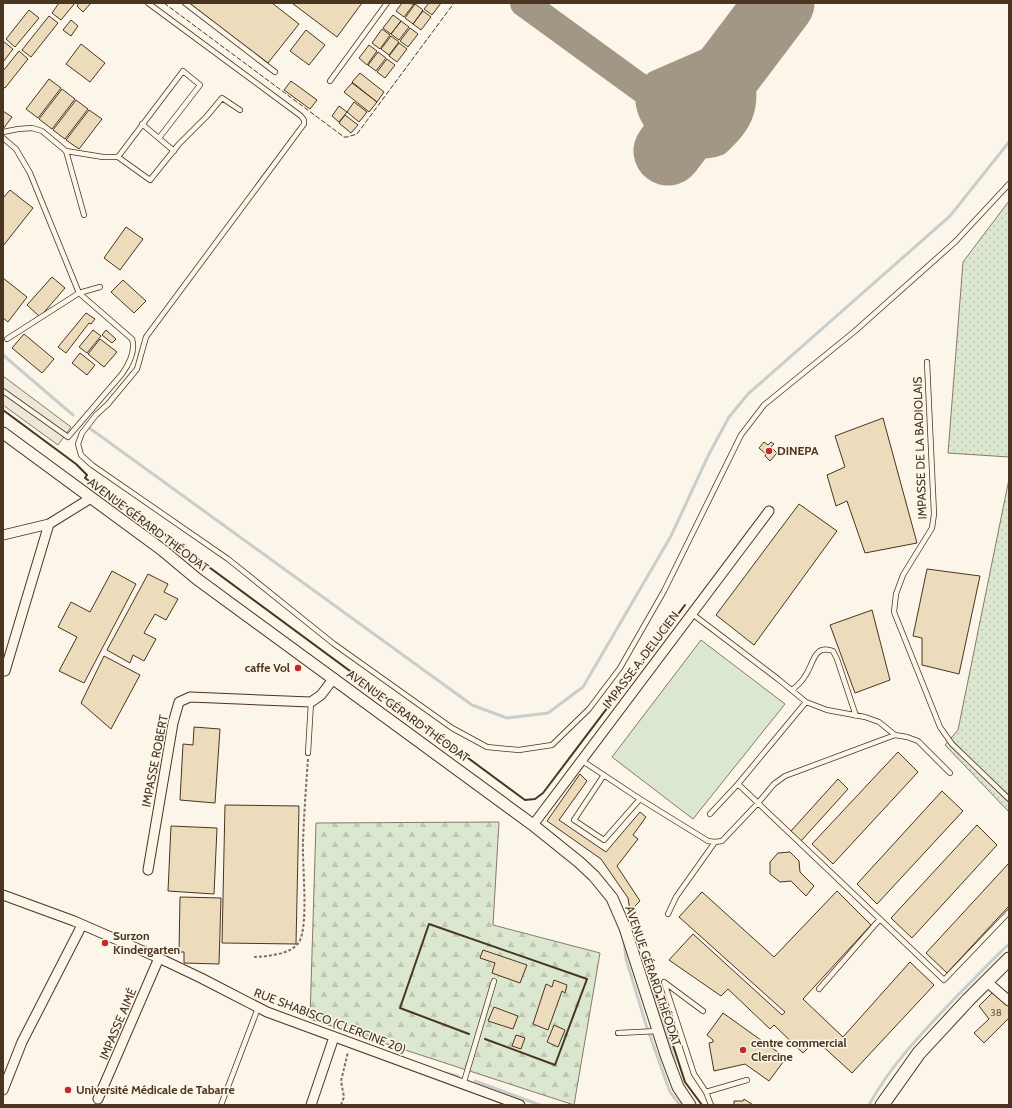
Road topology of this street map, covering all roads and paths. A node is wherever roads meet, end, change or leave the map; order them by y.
1 (148, 3) edge
2 (184, 3) edge
3 (387, 3) edge
4 (275, 72) dead end
5 (330, 81) dead end
6 (240, 110) dead end
7 (142, 124) junction
8 (3, 132) edge
9 (3, 138) edge
10 (159, 138) junction
11 (66, 151) junction
12 (174, 151) junction
13 (118, 157) junction
14 (1009, 184) edge
15 (84, 215) dead end
16 (100, 287) dead end
17 (79, 293) junction
18 (7, 339) dead end
19 (927, 362) dead end
20 (3, 391) edge
21 (3, 433) edge
22 (91, 498) junction
23 (769, 511) dead end
24 (49, 524) junction
25 (3, 535) edge
26 (691, 614) junction
27 (5, 671) dead end
28 (334, 678) junction
29 (792, 690) junction
30 (311, 702) junction
31 (806, 702) junction
32 (856, 716) junction
33 (895, 735) junction
34 (308, 752) joint
35 (581, 760) junction
36 (950, 773) dead end
37 (604, 775) junction
38 (738, 784) junction
39 (640, 799) junction
40 (1009, 799) edge
41 (758, 803) junction
42 (710, 814) dead end
43 (533, 824) junction
44 (715, 842) junction
45 (148, 870) dead end
46 (3, 895) edge
47 (1009, 912) edge
48 (668, 914) dead end
49 (880, 919) junction
50 (82, 925) junction
51 (254, 957) dead end
52 (159, 958) junction
53 (1009, 959) edge
54 (494, 981) dead end
55 (986, 981) junction
56 (819, 989) dead end
57 (1009, 1001) edge
58 (258, 1008) junction
59 (704, 1011) dead end
60 (658, 1031) junction
61 (618, 1033) dead end
62 (334, 1037) junction
63 (350, 1043) junction
64 (747, 1080) dead end
65 (464, 1085) junction
66 (3, 1090) edge
67 (706, 1092) junction
68 (98, 1099) dead end
69 (221, 1105) edge
70 (311, 1105) edge
71 (341, 1105) edge
72 (520, 1105) edge
73 (690, 1105) edge
74 (711, 1105) edge
75 (882, 1105) edge

1 - 14 lane
2 - 4 lane
3 - 5 lane
6 - 12 lane
7 - 10 lane
7 - 10 lane
7 - 13 lane
8 - 11 lane
9 - 17 lane
10 - 12 lane
11 - 13 lane
11 - 15 lane
12 - 13 lane
16 - 17 lane
17 - 18 lane
17 - 20 lane
19 - 40 lane, IMPASSE DE LA BADIOLAIS
21 - 22 street, AVENUE GÉRARD THÉODAT
22 - 24 street
22 - 28 street, AVENUE GÉRARD THÉODAT
23 - 26 street, IMPASSE A. DELUCIEN
24 - 25 street
24 - 27 street
26 - 29 lane
26 - 35 street, IMPASSE A. DELUCIEN
28 - 30 street
28 - 43 street, AVENUE GÉRARD THÉODAT
29 - 31 lane
29 - 32 lane
30 - 34 lane
30 - 45 street, IMPASSE ROBERT
31 - 32 lane
31 - 38 lane
32 - 33 lane
33 - 36 lane
33 - 41 lane
34 - 51 path
35 - 37 lane
35 - 43 street, IMPASSE A. DELUCIEN
37 - 39 lane
37 - 39 lane
38 - 41 lane
38 - 42 lane
39 - 44 lane
41 - 44 lane
41 - 49 lane
43 - 60 street, AVENUE GÉRARD THÉODAT
44 - 48 lane
46 - 50 street, RUE SHABISCO (CLERCINE 20)
47 - 49 lane
49 - 56 lane
50 - 52 street, RUE SHABISCO (CLERCINE 20)
50 - 66 street
52 - 58 street, RUE SHABISCO (CLERCINE 20)
52 - 68 street, IMPASSE AIMÉ
53 - 55 main road
54 - 65 lane
55 - 57 street
55 - 75 main road
58 - 62 street, RUE SHABISCO (CLERCINE 20)
58 - 69 lane
59 - 67 lane
60 - 61 lane
60 - 73 street, AVENUE GÉRARD THÉODAT
62 - 63 street, RUE SHABISCO (CLERCINE 20)
62 - 70 street
63 - 65 street, RUE SHABISCO (CLERCINE 20)
63 - 71 path
64 - 67 lane
65 - 72 street, RUE SHABISCO (CLERCINE 20)
67 - 74 lane

